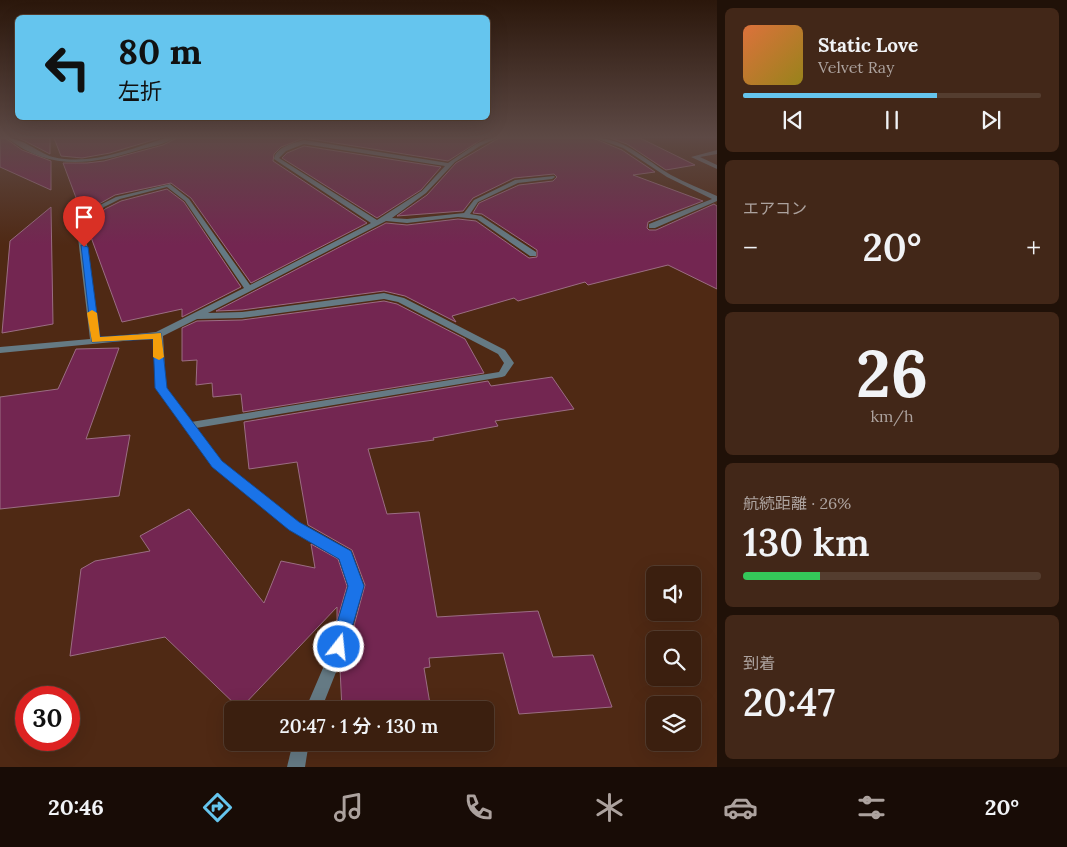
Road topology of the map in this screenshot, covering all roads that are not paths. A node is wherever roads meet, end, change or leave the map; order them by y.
1 (300, 174) edge
2 (442, 174) edge
3 (666, 174) edge
4 (552, 177) dead end
5 (717, 199) edge
6 (466, 216) junction
7 (385, 219) junction
8 (376, 223) junction
9 (652, 226) dead end
10 (533, 254) dead end
11 (249, 289) junction
12 (195, 316) junction
13 (158, 335) junction
14 (95, 340) junction
15 (0, 350) edge
16 (189, 426) junction
17 (317, 701) edge
18 (299, 751) edge
19 (296, 767) edge

1 - 8 street
2 - 7 street
3 - 5 street
4 - 6 street
5 - 9 street
6 - 7 street
6 - 10 street
7 - 8 street
8 - 11 street
11 - 12 street
11 - 14 street
12 - 13 street
12 - 16 street
13 - 14 street
13 - 16 street
14 - 15 street
16 - 17 street
18 - 19 street

